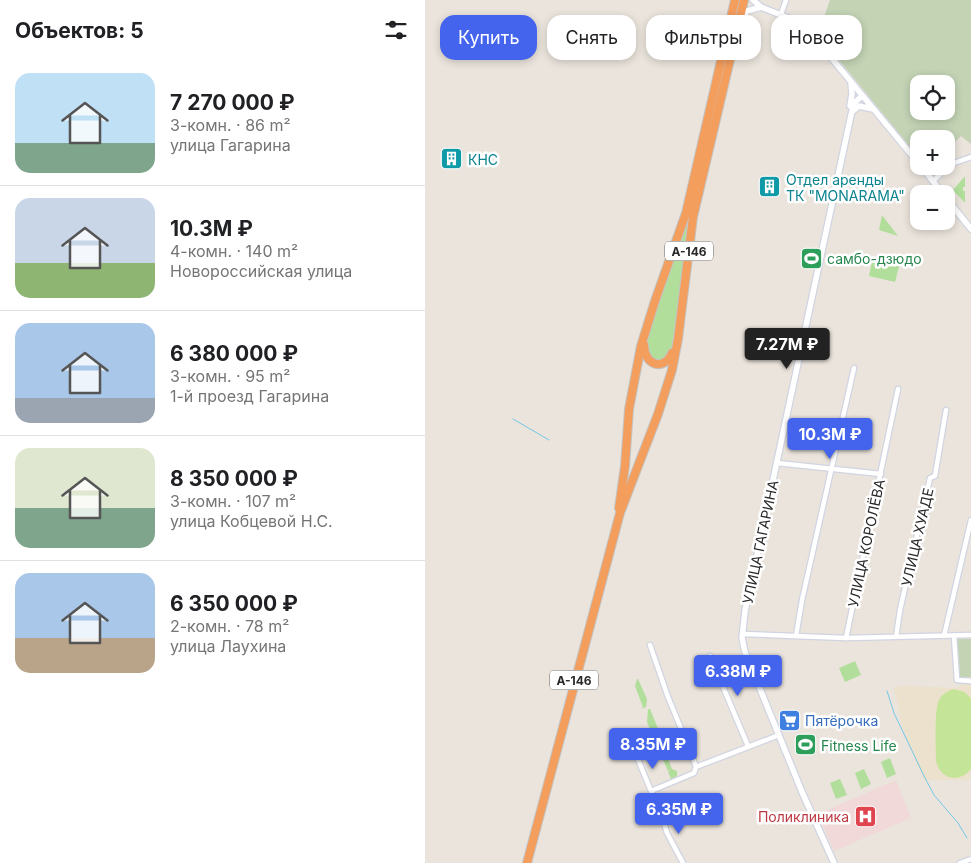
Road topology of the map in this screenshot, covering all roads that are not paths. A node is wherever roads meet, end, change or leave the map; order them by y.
1 (730, 0) edge
2 (735, 0) edge
3 (744, 0) edge
4 (753, 0) edge
5 (786, 0) edge
6 (761, 7) junction
7 (781, 14) junction
8 (732, 15) edge
9 (732, 15) edge
10 (740, 15) edge
11 (744, 15) edge
12 (722, 60) edge
13 (729, 60) edge
14 (851, 82) junction
15 (862, 96) junction
16 (873, 109) junction
17 (851, 115) junction
18 (910, 153) edge
19 (971, 157) edge
20 (928, 175) edge
21 (933, 181) junction
22 (936, 185) edge
23 (955, 209) edge
24 (971, 229) edge
25 (644, 334) junction
26 (678, 339) junction
27 (854, 368) dead end
28 (898, 389) dead end
29 (946, 410) dead end
30 (777, 463) junction
31 (832, 470) junction
32 (881, 474) junction
33 (619, 513) junction
34 (971, 520) edge
35 (743, 634) junction
36 (971, 635) edge
37 (796, 636) junction
38 (944, 636) junction
39 (954, 636) junction
40 (896, 637) junction
41 (846, 638) junction
42 (650, 645) dead end
43 (710, 656) dead end
44 (971, 681) edge
45 (628, 735) dead end
46 (779, 735) junction
47 (748, 746) junction
48 (696, 767) junction
49 (651, 791) junction
50 (971, 859) edge
51 (528, 862) edge
52 (683, 863) edge
53 (834, 863) edge
54 (962, 863) edge

1 - 8 street
2 - 9 highway, А-146
3 - 10 highway, А-146
4 - 6 street
5 - 7 street
6 - 7 street
6 - 11 street
7 - 14 street
12 - 25 highway, А-146
13 - 26 highway, А-146
14 - 15 street
14 - 17 street
15 - 16 street
15 - 17 street, УЛИЦА ГАГАРИНА
16 - 17 street
16 - 18 street
17 - 30 street, УЛИЦА ГАГАРИНА
19 - 21 street
20 - 21 street
21 - 22 street
23 - 24 street
25 - 26 highway, А-146
25 - 33 highway, А-146
26 - 33 highway, А-146
27 - 31 street
28 - 32 street, УЛИЦА КОРОЛЁВА
29 - 40 street, УЛИЦА ХУАДЕ
30 - 31 street
30 - 35 street, УЛИЦА ГАГАРИНА
31 - 32 street
31 - 37 street
32 - 41 street, УЛИЦА КОРОЛЁВА
33 - 51 highway, А-146
34 - 38 street
35 - 37 street
35 - 46 street, УЛИЦА ГАГАРИНА
36 - 39 street
37 - 41 street
38 - 39 street
38 - 40 street
39 - 44 street
40 - 41 street
42 - 48 street
43 - 47 street
45 - 49 street
46 - 47 street
46 - 53 street, УЛИЦА ГАГАРИНА
47 - 48 street
48 - 49 street
49 - 52 street
50 - 54 street

